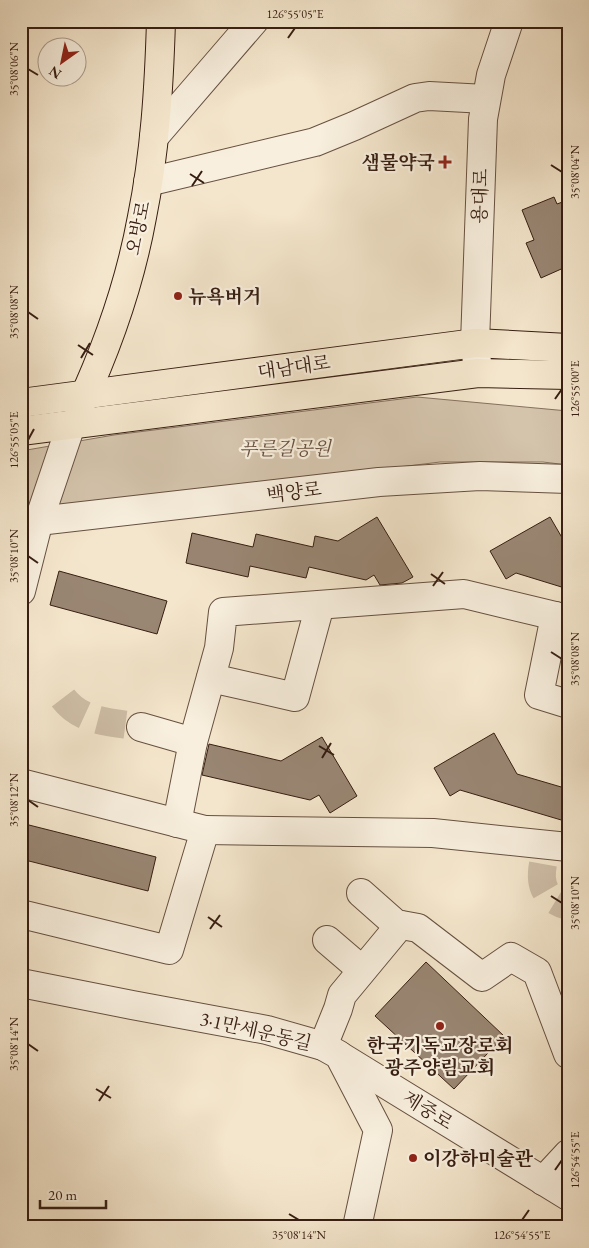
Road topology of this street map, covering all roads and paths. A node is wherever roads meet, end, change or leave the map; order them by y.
1 (161, 21) edge
2 (254, 21) edge
3 (509, 21) edge
4 (486, 99) junction
5 (154, 137) junction
6 (148, 182) junction
7 (475, 343) junction
8 (568, 348) edge
9 (478, 373) junction
10 (568, 375) edge
11 (85, 394) junction
12 (21, 403) edge
13 (70, 425) junction
14 (21, 431) edge
15 (568, 479) edge
16 (30, 522) edge
17 (21, 591) edge
18 (320, 605) junction
19 (561, 618) edge
20 (211, 678) junction
21 (568, 704) edge
22 (141, 727) tunnel mouth
23 (193, 742) junction
24 (21, 783) edge
25 (177, 823) junction
26 (205, 830) junction
27 (568, 847) edge
28 (362, 893) dead end
29 (21, 914) edge
30 (400, 925) junction
31 (327, 940) dead end
32 (362, 970) junction
33 (21, 982) edge
34 (330, 1051) junction
35 (568, 1054) edge
36 (568, 1154) edge
37 (543, 1181) junction
38 (568, 1196) edge
39 (357, 1227) edge

1 - 5 main road, 오방로
2 - 5 street
3 - 4 street, 용대로
4 - 6 street
4 - 7 street, 용대로
5 - 6 main road, 오방로
6 - 11 main road, 오방로
7 - 8 main road, 대남대로
7 - 9 street, 용대로
7 - 11 main road, 대남대로
9 - 10 main road, 대남대로
9 - 13 main road, 대남대로
11 - 12 main road, 대남대로
11 - 13 main road, 오방로
13 - 14 main road, 대남대로
13 - 16 street
15 - 16 street, 백양로
16 - 17 street
18 - 19 street
18 - 20 street
18 - 20 street
19 - 21 street
20 - 23 street
22 - 23 street
23 - 25 street
24 - 25 street
25 - 26 street
26 - 27 street
26 - 29 street
28 - 30 street
30 - 32 street
30 - 35 street
31 - 32 street
32 - 34 street
33 - 34 street, 3·1만세운동길
34 - 37 street, 제중로
34 - 39 street
36 - 37 street
37 - 38 street, 제중로

